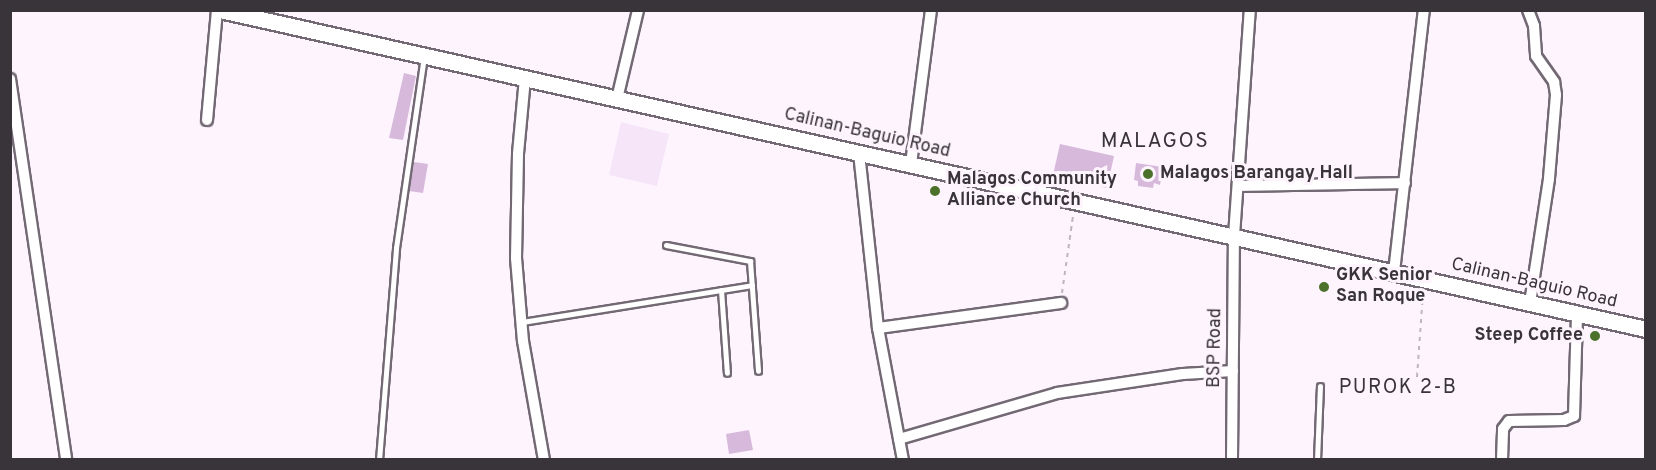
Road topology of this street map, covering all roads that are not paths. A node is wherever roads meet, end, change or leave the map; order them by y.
1 (218, 10) edge
2 (638, 10) edge
3 (931, 10) edge
4 (1251, 10) edge
5 (1424, 10) edge
6 (1528, 10) edge
7 (424, 56) junction
8 (525, 78) junction
9 (10, 79) edge
10 (617, 99) junction
11 (207, 120) dead end
12 (859, 153) junction
13 (911, 164) junction
14 (1405, 183) junction
15 (1239, 186) junction
16 (1234, 236) junction
17 (666, 246) dead end
18 (1394, 272) junction
19 (752, 285) junction
20 (721, 290) junction
21 (1061, 303) road end
22 (1530, 303) junction
23 (1577, 314) junction
24 (521, 322) junction
25 (879, 328) junction
26 (1646, 329) edge
27 (758, 371) dead end
28 (1233, 371) junction
29 (727, 373) dead end
30 (1320, 386) dead end
31 (899, 439) junction
32 (66, 459) edge
33 (379, 459) edge
34 (544, 459) edge
35 (903, 459) edge
36 (1232, 459) edge
37 (1317, 459) edge
38 (1502, 459) edge

1 - 7 main road, Calinan-Baguio Road
1 - 11 street
2 - 10 street
3 - 13 street
4 - 15 street, BSP Road
5 - 14 street
6 - 22 street
7 - 8 main road, Calinan-Baguio Road
7 - 33 lane
8 - 10 main road, Calinan-Baguio Road
8 - 24 street
9 - 32 street
10 - 12 main road, Calinan-Baguio Road
12 - 13 main road, Calinan-Baguio Road
12 - 25 street
13 - 16 main road, Calinan-Baguio Road
14 - 15 street
14 - 18 street
15 - 16 street, BSP Road
16 - 18 main road, Calinan-Baguio Road
16 - 28 street, BSP Road
17 - 19 lane
18 - 22 main road, Calinan-Baguio Road
19 - 20 lane
19 - 27 lane
20 - 24 lane
20 - 29 lane
21 - 25 street
22 - 23 main road, Calinan-Baguio Road
23 - 26 main road, Calinan-Baguio Road
23 - 38 street
24 - 34 street
25 - 31 street
28 - 31 street
28 - 36 street, BSP Road
30 - 37 lane
31 - 35 street

